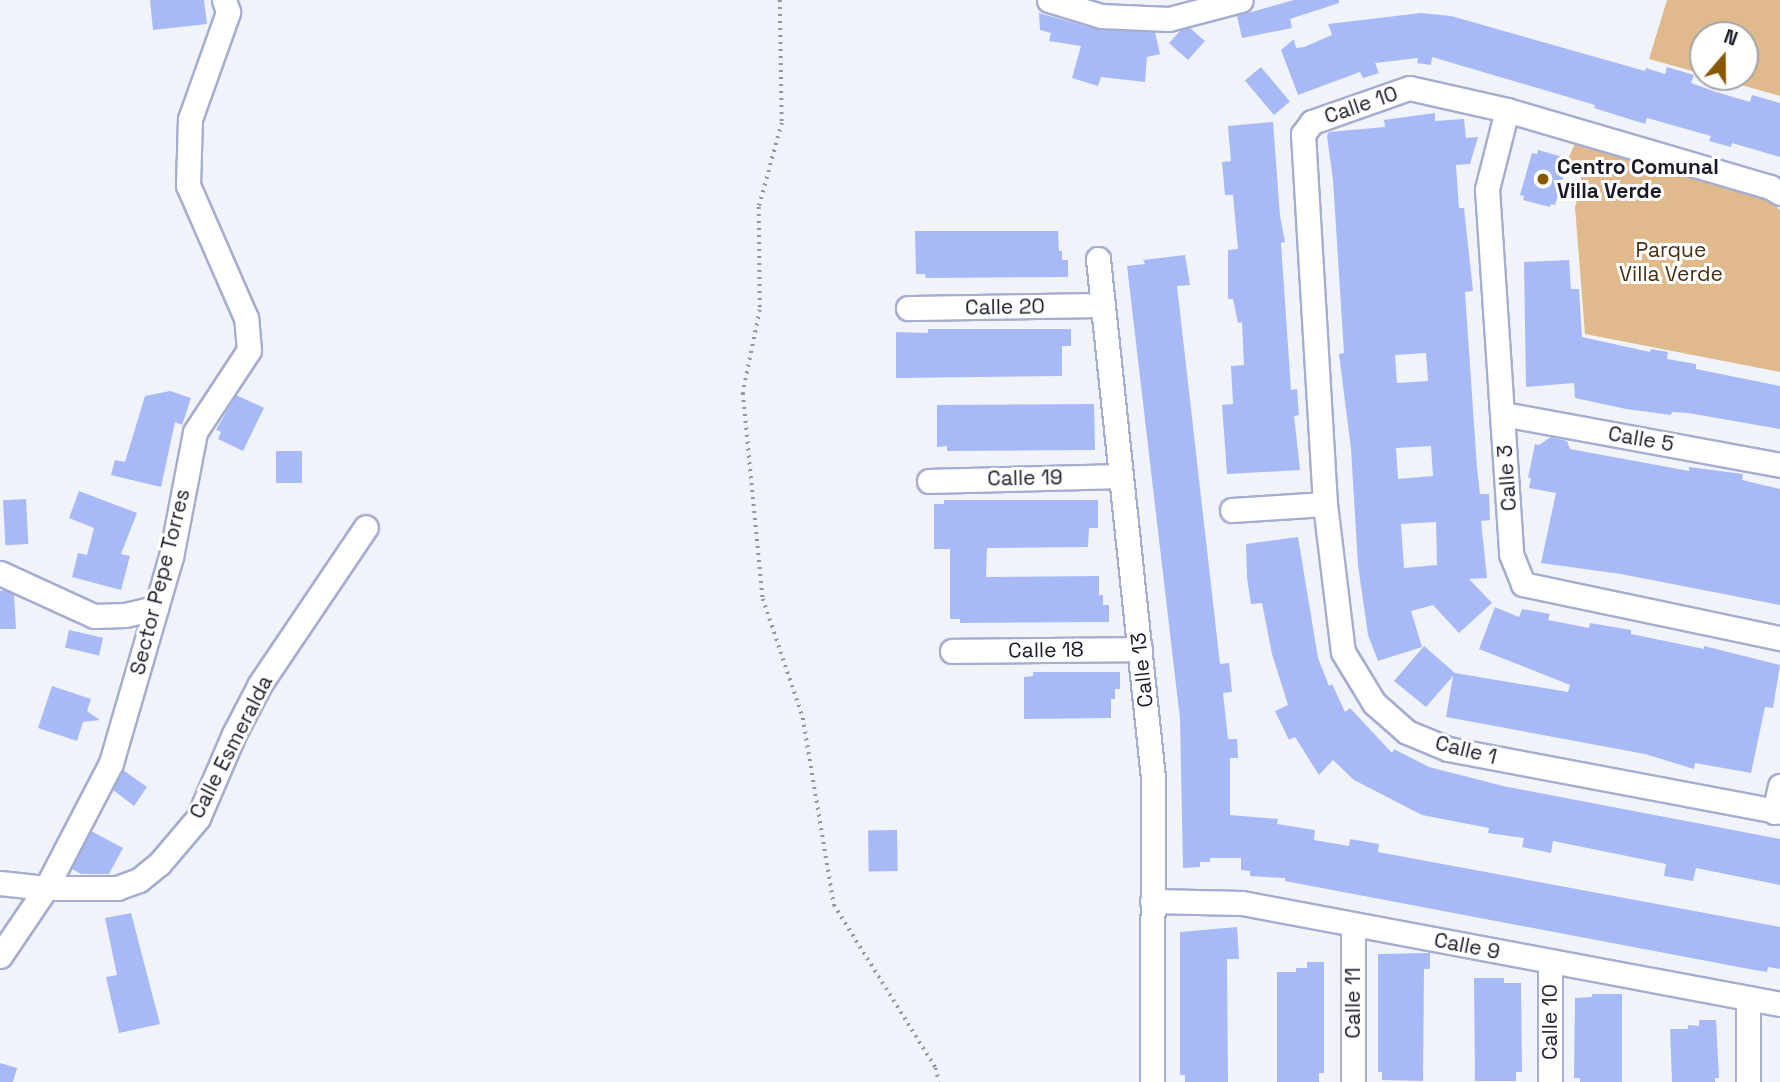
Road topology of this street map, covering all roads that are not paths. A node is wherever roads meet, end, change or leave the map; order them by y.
1 (224, 0) edge
2 (1049, 0) edge
3 (1241, 0) edge
4 (1507, 110) junction
5 (1780, 194) edge
6 (1098, 259) dead end
7 (1103, 305) junction
8 (908, 308) dead end
9 (1503, 414) junction
10 (1780, 465) edge
11 (1121, 476) junction
12 (929, 481) dead end
13 (1325, 504) junction
14 (1232, 510) dead end
15 (366, 527) dead end
16 (0, 573) edge
17 (156, 608) junction
18 (1780, 638) edge
19 (1140, 649) junction
20 (951, 651) dead end
21 (1780, 786) edge
22 (1777, 812) edge
23 (0, 883) edge
24 (46, 888) junction
25 (1152, 901) junction
26 (1353, 925) junction
27 (0, 956) edge
28 (1550, 961) junction
29 (1748, 998) junction
30 (1780, 1004) edge
31 (1152, 1082) edge
32 (1353, 1082) edge
33 (1550, 1082) edge
34 (1748, 1082) edge

1 - 17 street, Sector Pepe Torres
2 - 3 street
4 - 5 street, Calle 10
4 - 9 street, Calle 3
4 - 13 street, Calle 10
6 - 7 street, Calle 13
7 - 8 street, Calle 20
7 - 11 street, Calle 13
9 - 10 street, Calle 5
9 - 18 street, Calle 3
11 - 12 street, Calle 19
11 - 19 street, Calle 13
13 - 14 street
13 - 22 street, Calle 1
15 - 24 street, Calle Esmeralda
16 - 17 street
17 - 24 street, Sector Pepe Torres
19 - 20 street, Calle 18
19 - 25 street, Calle 13
21 - 22 street, Calle 1
23 - 24 street, Calle Esmeralda
24 - 27 street, Sector Pepe Torres
25 - 26 street, Calle 9
25 - 31 street, Calle 13
26 - 28 street, Calle 9
26 - 32 street, Calle 11
28 - 29 street, Calle 9
28 - 33 street, Calle 10
29 - 30 street, Calle 9
29 - 34 street

